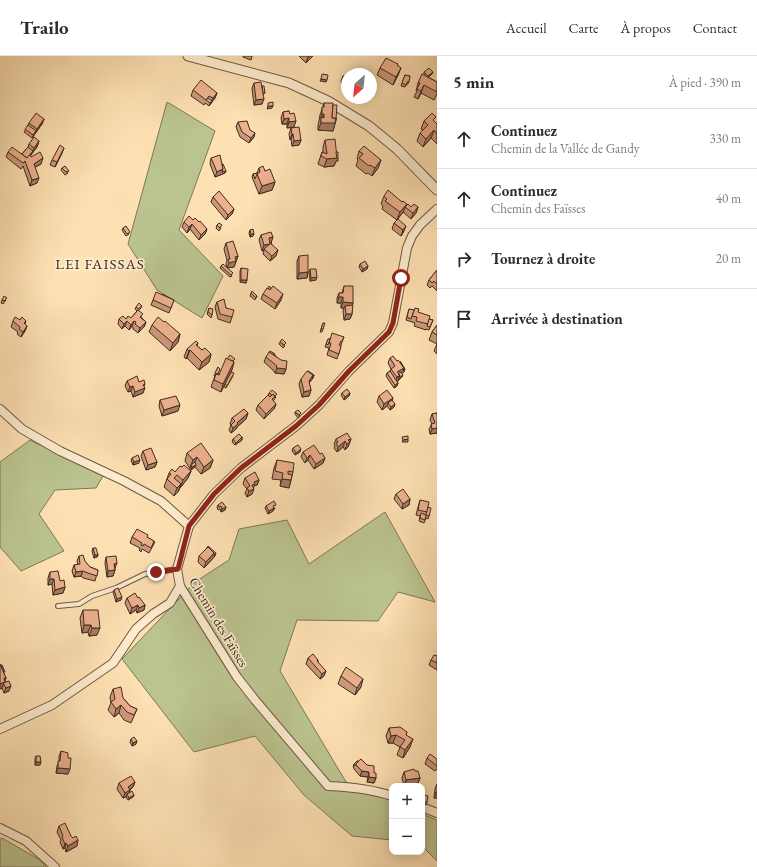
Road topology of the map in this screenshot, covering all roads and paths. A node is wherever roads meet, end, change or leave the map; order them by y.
1 (188, 56) edge
2 (435, 189) edge
3 (437, 209) edge
4 (0, 409) edge
5 (189, 526) junction
6 (178, 569) junction
7 (180, 586) junction
8 (58, 606) dead end
9 (0, 729) edge
10 (389, 795) edge
11 (425, 808) edge
12 (437, 813) edge
13 (0, 828) edge
14 (55, 867) edge

1 - 2 street
3 - 5 street
4 - 5 street
5 - 6 street, Chemin des Faïsses
6 - 7 street, Chemin des Faïsses
6 - 8 lane
7 - 9 street
7 - 10 street, Chemin des Faïsses
11 - 12 street
13 - 14 street

